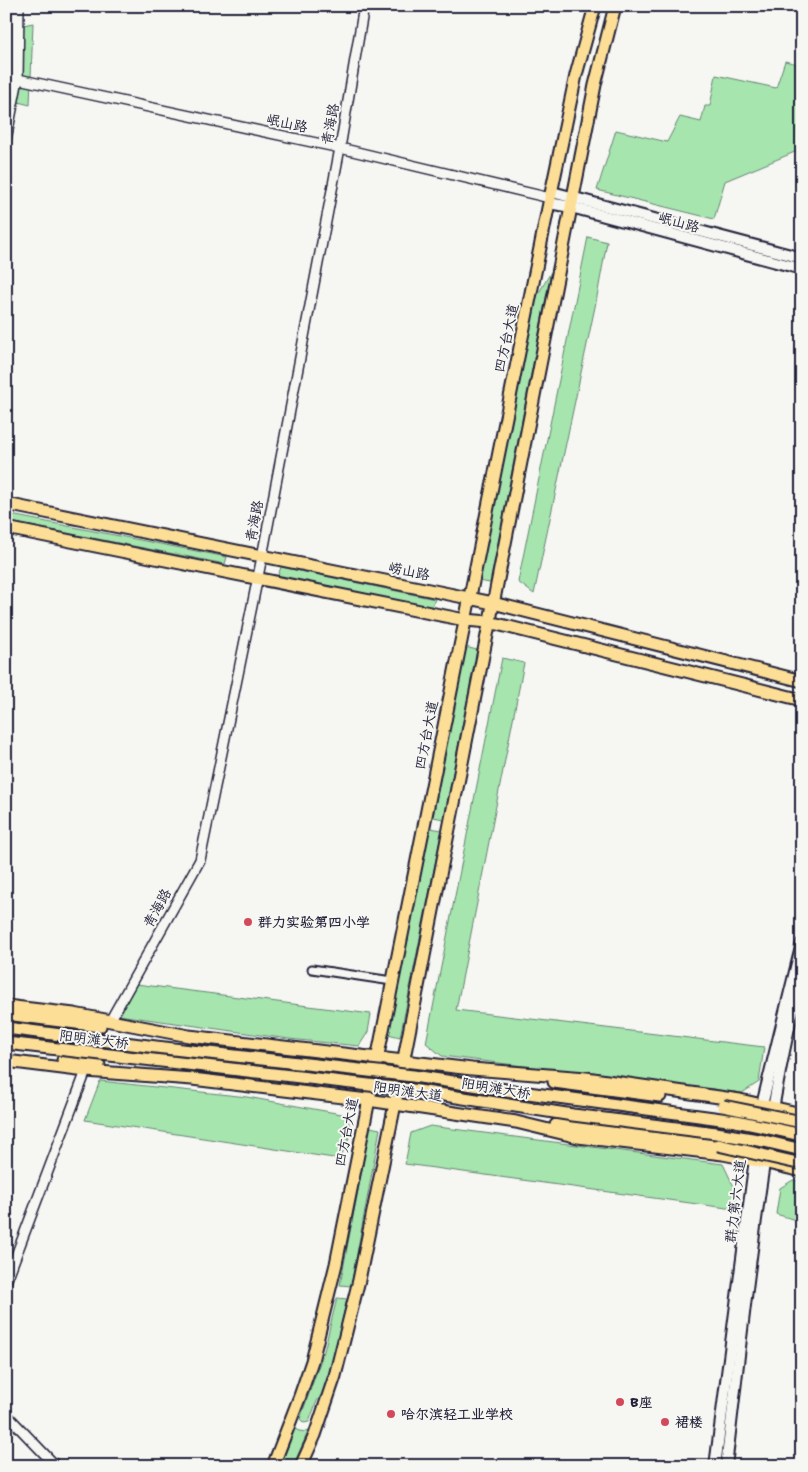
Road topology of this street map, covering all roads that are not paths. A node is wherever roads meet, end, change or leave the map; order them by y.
1 (12, 6) edge
2 (19, 6) edge
3 (364, 6) edge
4 (595, 6) edge
5 (615, 6) edge
6 (18, 78) junction
7 (6, 104) edge
8 (6, 140) edge
9 (340, 148) junction
10 (550, 197) junction
11 (572, 202) junction
12 (802, 258) edge
13 (802, 269) edge
14 (6, 504) edge
15 (6, 528) edge
16 (262, 556) junction
17 (257, 579) junction
18 (468, 598) junction
19 (493, 603) junction
20 (465, 620) junction
21 (489, 622) junction
22 (802, 681) edge
23 (802, 700) edge
24 (802, 943) edge
25 (312, 968) dead end
26 (802, 972) edge
27 (392, 982) junction
28 (6, 1006) edge
29 (6, 1014) edge
30 (110, 1021) junction
31 (6, 1028) edge
32 (189, 1036) junction
33 (7, 1053) edge
34 (377, 1057) junction
35 (404, 1060) junction
36 (472, 1069) junction
37 (86, 1071) junction
38 (186, 1079) junction
39 (368, 1100) junction
40 (395, 1104) junction
41 (767, 1106) junction
42 (802, 1114) edge
43 (516, 1122) junction
44 (802, 1122) edge
45 (802, 1135) edge
46 (802, 1150) edge
47 (759, 1161) junction
48 (802, 1164) edge
49 (802, 1171) edge
50 (6, 1282) edge
51 (6, 1414) edge
52 (56, 1466) edge
53 (273, 1466) edge
54 (301, 1466) edge
55 (715, 1466) edge
56 (726, 1466) edge

1 - 7 street
2 - 6 street
3 - 9 street, 青海路
4 - 10 main road, 四方台大道
5 - 11 main road
6 - 8 street
6 - 9 street, 岷山路
9 - 10 street, 岷山路
9 - 16 street, 青海路
10 - 11 main road, 岷山路
10 - 18 main road, 四方台大道
11 - 12 main road, 岷山路
11 - 13 main road, 岷山路
11 - 19 main road
14 - 16 main road, 崂山路
15 - 17 main road
16 - 17 street, 青海路
16 - 18 main road, 崂山路
17 - 20 main road
17 - 30 street, 青海路
18 - 19 main road, 崂山路
18 - 20 main road, 四方台大道
19 - 21 main road
19 - 22 main road, 崂山路
20 - 21 main road
20 - 27 main road, 四方台大道
21 - 23 main road
21 - 35 main road
24 - 41 main road, 群力第六大道
25 - 27 street
26 - 41 main road, 群力第六大道
27 - 34 main road, 四方台大道
28 - 30 main road
29 - 32 main road
30 - 32 main road
31 - 45 main road, 阳明滩大桥, bridge
32 - 34 main road
33 - 37 main road, 阳明滩大道
33 - 38 main road
33 - 46 main road, 阳明滩大桥, bridge
34 - 35 main road
34 - 39 main road, 四方台大道
35 - 36 main road
35 - 40 main road
36 - 41 main road
36 - 44 main road, bridge
37 - 38 main road, 阳明滩大道
37 - 50 street
38 - 39 main road, 阳明滩大道
39 - 40 main road, 阳明滩大道
39 - 53 main road, 四方台大道
40 - 43 main road, 阳明滩大道
40 - 54 main road
41 - 42 main road
41 - 47 main road, 群力第六大道
43 - 47 main road, 阳明滩大道
43 - 48 main road, bridge
47 - 49 main road, 阳明滩大道
47 - 55 main road, 群力第六大道
47 - 56 main road, 群力第六大道
51 - 52 street

